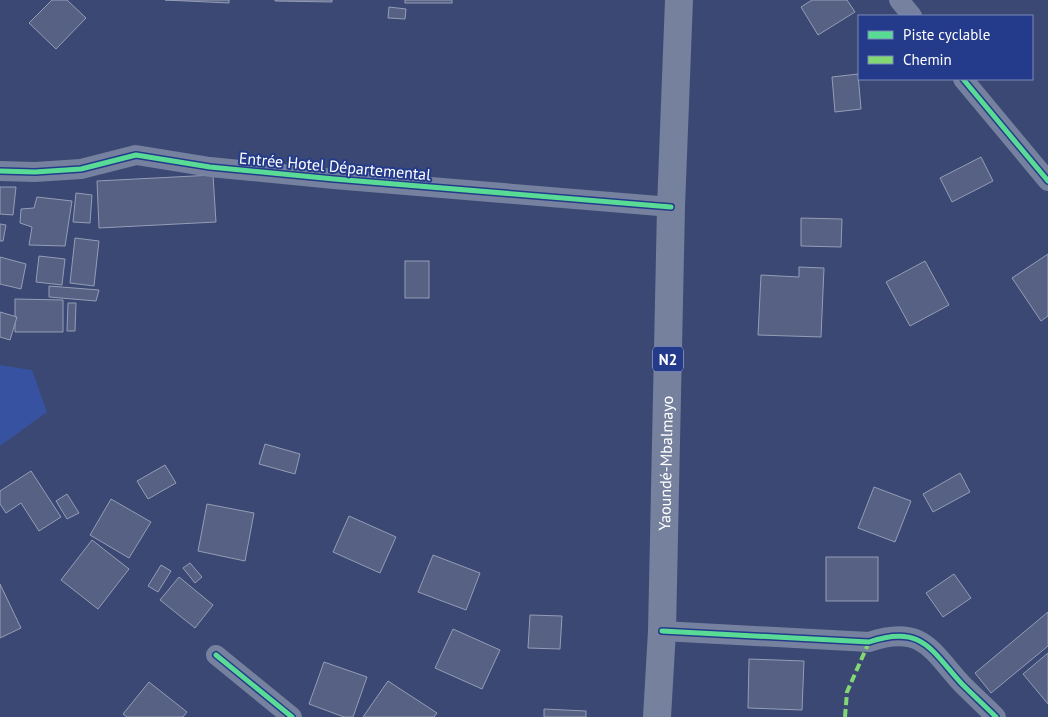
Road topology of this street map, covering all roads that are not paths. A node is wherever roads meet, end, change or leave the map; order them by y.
1 (679, 0) edge
2 (899, 0) edge
3 (911, 15) edge
4 (964, 80) edge
5 (0, 171) edge
6 (1048, 181) edge
7 (671, 207) junction
8 (662, 631) junction
9 (216, 656) dead end
10 (292, 717) edge
11 (657, 717) edge
12 (996, 717) edge

1 - 7 highway, Yaoundé-Mbalmayo / N2
2 - 3 street
4 - 6 street
5 - 7 street, Entrée Hotel Départemental
7 - 8 highway, Yaoundé-Mbalmayo / N2
8 - 11 highway, Yaoundé-Mbalmayo / N2
8 - 12 street
9 - 10 street

